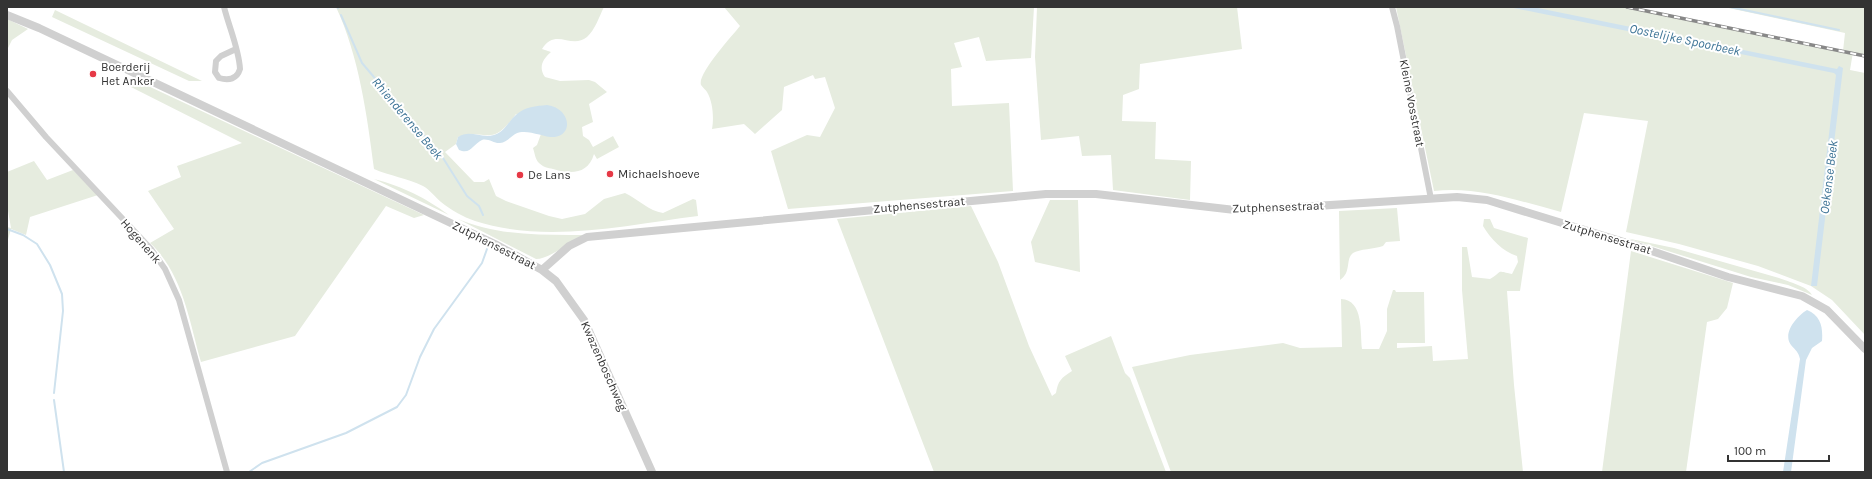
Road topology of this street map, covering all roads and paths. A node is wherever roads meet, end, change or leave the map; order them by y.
1 (224, 7) edge
2 (1392, 7) edge
3 (7, 15) edge
4 (236, 49) junction
5 (7, 91) edge
6 (1431, 199) junction
7 (542, 270) junction
8 (1865, 349) edge
9 (226, 472) edge
10 (652, 472) edge

1 - 4 street
2 - 6 street, Kleine Vosstraat
3 - 7 street, Zutphensestraat
4 - 4 street
5 - 9 street, Hogenenk
6 - 7 street, Zutphensestraat
6 - 8 street, Zutphensestraat
7 - 10 street, Kwazenboschweg

